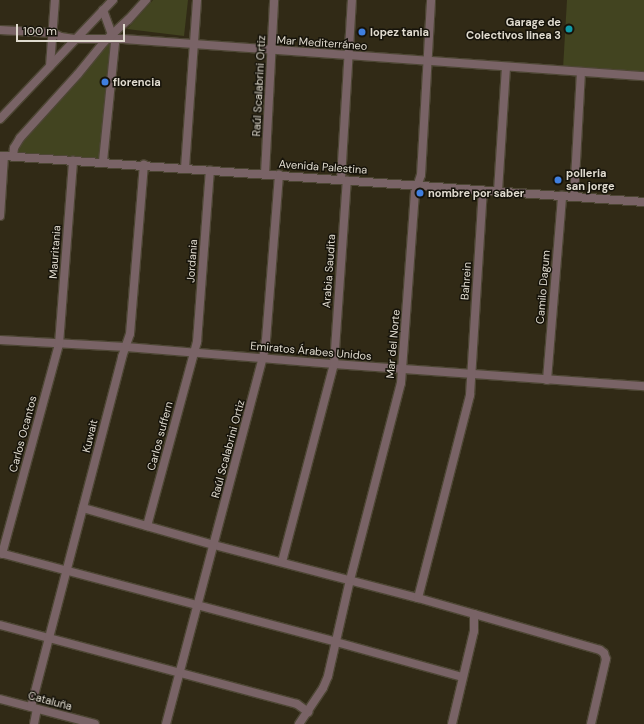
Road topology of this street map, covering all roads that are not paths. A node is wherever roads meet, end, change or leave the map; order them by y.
1 (55, 0) edge
2 (113, 0) edge
3 (146, 0) edge
4 (197, 0) edge
5 (274, 0) edge
6 (352, 0) edge
7 (431, 0) edge
8 (103, 10) junction
9 (0, 30) edge
10 (53, 33) junction
11 (111, 37) junction
12 (76, 39) junction
13 (194, 44) junction
14 (272, 50) junction
15 (348, 55) junction
16 (427, 62) junction
17 (50, 66) junction
18 (506, 68) junction
19 (581, 72) junction
20 (644, 76) edge
21 (0, 120) edge
22 (4, 159) edge
23 (72, 161) junction
24 (103, 162) junction
25 (144, 166) junction
26 (185, 168) junction
27 (210, 170) junction
28 (265, 174) junction
29 (279, 175) junction
30 (344, 180) junction
31 (418, 185) junction
32 (483, 190) junction
33 (498, 191) junction
34 (562, 196) junction
35 (574, 197) junction
36 (644, 202) edge
37 (0, 216) edge
38 (0, 340) edge
39 (59, 344) junction
40 (126, 347) junction
41 (194, 353) junction
42 (263, 358) junction
43 (334, 364) junction
44 (403, 369) junction
45 (470, 373) junction
46 (547, 380) junction
47 (644, 386) edge
48 (83, 508) junction
49 (147, 526) junction
50 (214, 545) junction
51 (1, 554) edge
52 (282, 562) junction
53 (66, 570) junction
54 (350, 580) junction
55 (418, 598) junction
56 (198, 606) junction
57 (474, 614) junction
58 (0, 625) edge
59 (49, 637) junction
60 (336, 642) junction
61 (180, 674) junction
62 (462, 677) junction
63 (0, 699) edge
64 (34, 708) junction
65 (308, 712) junction
66 (34, 724) edge
67 (95, 724) edge
68 (166, 724) edge
69 (299, 724) edge
70 (452, 724) edge
71 (591, 724) edge

1 - 10 street
2 - 8 street
3 - 11 street
4 - 13 street
5 - 14 street, Raúl Scalabrini Ortiz
6 - 15 street, Arabia Saudita
7 - 16 street, Mar del Norte
8 - 11 street
8 - 12 street
9 - 10 street, Mar Mediterráneo
10 - 12 street, Mar Mediterráneo
10 - 17 street
11 - 12 street, Mar Mediterráneo
11 - 13 street, Mar Mediterráneo
11 - 22 street
11 - 24 street
12 - 17 street
13 - 14 street, Mar Mediterráneo
13 - 26 street
14 - 15 street, Mar Mediterráneo
14 - 28 street, Raúl Scalabrini Ortiz
15 - 16 street, Mar Mediterráneo
15 - 30 street, Arabia Saudita
16 - 18 street, Mar Mediterráneo
16 - 31 street, Mar del Norte
17 - 21 street
18 - 19 street, Mar Mediterráneo
18 - 33 street
19 - 20 street, Mar Mediterráneo
19 - 35 street
22 - 23 street, Avenida Palestina
22 - 37 street
23 - 24 street, Avenida Palestina
23 - 39 street, Mauritania
24 - 25 street, Avenida Palestina
25 - 26 street, Avenida Palestina
25 - 40 street, Kuwait
26 - 27 street, Avenida Palestina
27 - 28 street, Avenida Palestina
27 - 41 street, Jordania
28 - 29 street, Avenida Palestina
29 - 30 street, Avenida Palestina
29 - 42 street, Raúl Scalabrini Ortiz
30 - 31 street, Avenida Palestina
30 - 43 street, Arabia Saudita
31 - 32 street, Avenida Palestina
31 - 44 street, Mar del Norte
32 - 33 street, Avenida Palestina
32 - 45 street, Bahrein
33 - 34 street, Avenida Palestina
34 - 35 street, Avenida Palestina
34 - 46 street, Camilo Dagum
35 - 36 street, Avenida Palestina
38 - 39 street, Emiratos Árabes Unidos
39 - 40 street, Emiratos Árabes Unidos
39 - 51 street, Carlos Ocantos
40 - 41 street, Emiratos Árabes Unidos
40 - 48 street, Kuwait
41 - 42 street, Emiratos Árabes Unidos
41 - 49 street, Carlos suffern
42 - 43 street, Emiratos Árabes Unidos
42 - 50 street, Raúl Scalabrini Ortiz
43 - 44 street, Emiratos Árabes Unidos
43 - 52 street, Arabia Saudita
44 - 45 street, Emiratos Árabes Unidos
44 - 54 street, Mar del Norte
45 - 46 street, Emiratos Árabes Unidos
45 - 55 street, Bahrein
46 - 47 street, Emiratos Árabes Unidos
48 - 49 street
48 - 53 street, Kuwait
49 - 50 street
50 - 52 street
50 - 56 street, Raúl Scalabrini Ortiz
51 - 53 street
52 - 54 street
53 - 56 street
53 - 59 street, Kuwait
54 - 55 street
54 - 60 street, Mar del Norte
55 - 57 street
56 - 60 street
56 - 61 street, Raúl Scalabrini Ortiz
57 - 62 street
57 - 71 street
58 - 59 street
59 - 61 street
59 - 64 street, Kuwait
60 - 62 street
60 - 65 street, Mar del Norte
61 - 65 street
61 - 68 street, Raúl Scalabrini Ortiz
62 - 70 street
63 - 64 street, Cataluña
64 - 66 street, Kuwait
64 - 67 street, Cataluña
65 - 69 street, Mar del Norte

